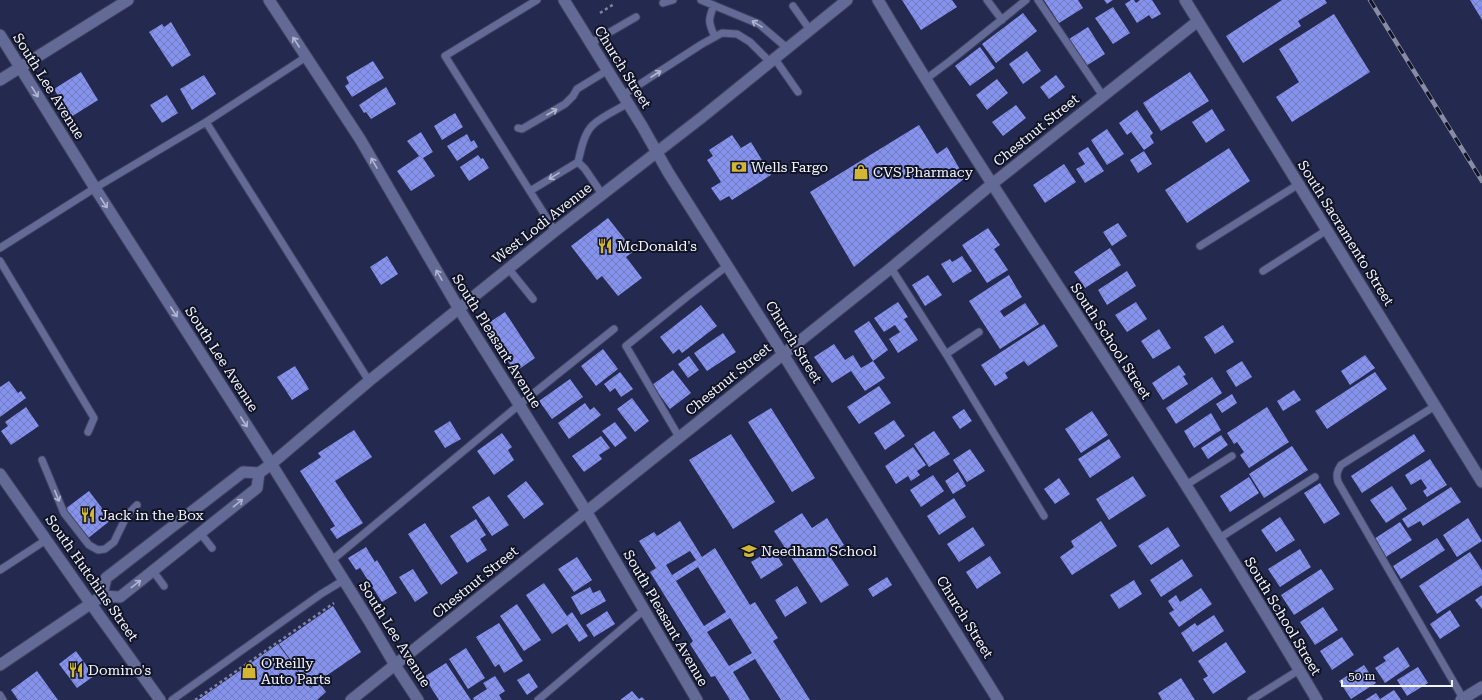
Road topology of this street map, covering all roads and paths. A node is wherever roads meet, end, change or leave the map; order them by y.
1 (128, 0) edge
2 (269, 0) edge
3 (537, 0) edge
4 (564, 0) edge
5 (673, 0) edge
6 (701, 0) edge
7 (847, 0) edge
8 (878, 0) edge
9 (987, 0) edge
10 (1026, 0) edge
11 (1038, 0) edge
12 (1185, 0) edge
13 (663, 3) dead end
14 (614, 4) dead end
15 (714, 5) junction
16 (793, 6) dead end
17 (600, 13) dead end
18 (636, 17) dead end
19 (1002, 20) junction
20 (1198, 21) junction
21 (810, 30) junction
22 (0, 35) edge
23 (715, 37) junction
24 (591, 43) junction
25 (787, 48) junction
26 (306, 57) junction
27 (772, 60) junction
28 (20, 67) junction
29 (608, 70) junction
30 (926, 79) junction
31 (0, 80) edge
32 (798, 92) dead end
33 (1103, 96) junction
34 (626, 99) junction
35 (206, 122) junction
36 (518, 128) dead end
37 (657, 153) junction
38 (578, 162) junction
39 (992, 184) junction
40 (1299, 184) junction
41 (95, 188) junction
42 (530, 191) junction
43 (602, 194) junction
44 (1327, 230) junction
45 (555, 231) junction
46 (1200, 246) dead end
47 (0, 248) edge
48 (0, 261) edge
49 (727, 266) junction
50 (508, 268) junction
51 (891, 268) junction
52 (1263, 270) dead end
53 (533, 299) dead end
54 (459, 309) junction
55 (614, 329) dead end
56 (979, 332) dead end
57 (783, 354) junction
58 (946, 354) junction
59 (369, 381) junction
60 (519, 405) junction
61 (1435, 406) junction
62 (88, 432) dead end
63 (678, 437) junction
64 (1232, 456) dead end
65 (42, 460) dead end
66 (270, 465) junction
67 (259, 473) junction
68 (0, 474) edge
69 (1315, 477) dead end
70 (1482, 482) edge
71 (1186, 485) junction
72 (137, 505) dead end
73 (586, 511) junction
74 (1044, 516) dead end
75 (201, 534) junction
76 (1218, 538) junction
77 (46, 540) junction
78 (212, 548) dead end
79 (331, 561) junction
80 (0, 570) edge
81 (153, 571) junction
82 (344, 580) junction
83 (164, 586) dead end
84 (102, 596) junction
85 (334, 602) dead end
86 (91, 604) junction
87 (644, 610) junction
88 (0, 665) edge
89 (395, 665) junction
90 (1299, 670) junction
91 (1482, 687) edge
92 (0, 695) edge
93 (3, 700) edge
94 (160, 700) edge
95 (172, 700) edge
96 (196, 700) edge
97 (351, 700) edge
98 (418, 700) edge
99 (538, 700) edge
100 (697, 700) edge
101 (998, 700) edge
102 (1251, 700) edge
103 (1316, 700) edge
104 (1463, 700) edge

1 - 28 street
26 -> 2 street, South Pleasant Avenue
3 - 42 lane
4 - 24 street, Church Street
5 - 13 lane
6 - 15 lane
7 - 21 street, West Lodi Avenue
8 - 30 street, South School Street
9 - 19 lane
10 - 19 lane
11 - 33 lane
12 - 20 street, South Sacramento Street
14 - 17 path
15 - 23 lane
25 -> 15 lane
16 - 21 lane
18 - 24 lane
19 - 30 lane
20 - 33 street, Chestnut Street
20 - 40 street, South Sacramento Street
21 - 25 street, West Lodi Avenue
22 - 28 street, South Lee Avenue
23 - 27 lane
34 -> 23 lane
24 - 29 street, Church Street
25 - 27 street, West Lodi Avenue
26 - 35 lane
54 -> 26 street, South Pleasant Avenue
27 - 32 lane
27 - 37 street, West Lodi Avenue
28 - 31 street
28 -> 41 street, South Lee Avenue
29 - 34 street, Church Street
36 -> 29 lane
30 - 39 street, South School Street
33 - 39 street, Chestnut Street
34 - 37 street, Church Street
34 - 38 lane
35 - 41 lane
35 - 59 lane
37 - 43 street, West Lodi Avenue
37 - 49 street, Church Street
38 -> 42 lane
38 - 43 lane
39 - 51 street, Chestnut Street
39 - 71 street, South School Street
40 - 44 street, South Sacramento Street
40 - 46 lane
41 - 47 lane
41 -> 66 street, South Lee Avenue
42 - 45 lane
43 - 45 street, West Lodi Avenue
44 - 52 lane
44 - 61 street, South Sacramento Street
45 - 50 street, West Lodi Avenue
48 - 62 lane
49 - 57 street, Church Street
49 - 63 lane
50 - 53 lane
50 - 54 street, West Lodi Avenue
51 - 57 street, Chestnut Street
51 - 58 lane
54 - 59 street, West Lodi Avenue
54 - 60 street, South Pleasant Avenue
55 - 60 lane
56 - 58 lane
57 - 63 street, Chestnut Street
57 - 101 street, Church Street
58 - 74 lane
59 - 66 street, West Lodi Avenue
60 - 73 street, South Pleasant Avenue
60 - 79 lane
61 - 70 street, South Sacramento Street
61 - 104 lane
63 - 73 street, Chestnut Street
64 - 71 lane
65 -> 72 lane
66 - 67 street, West Lodi Avenue
66 - 79 street, South Lee Avenue
75 -> 67 street
67 - 84 street
68 - 77 street, South Hutchins Street
69 - 76 lane
71 - 76 street, South School Street
73 - 87 street, South Pleasant Avenue
73 - 89 street, Chestnut Street
75 - 78 lane
75 - 81 street
76 - 90 street, South School Street
77 - 80 lane
77 - 86 street, South Hutchins Street
79 - 82 street, South Lee Avenue
81 - 83 lane
84 -> 81 street
82 - 89 street, South Lee Avenue
82 - 95 lane
84 - 86 street
85 - 96 path
86 - 88 street
86 - 94 street, South Hutchins Street
87 - 99 lane
87 - 100 street, South Pleasant Avenue
89 - 97 street, Chestnut Street
89 - 98 street, South Lee Avenue
90 - 102 lane
90 - 103 street, South School Street
91 - 104 street
92 - 93 lane

